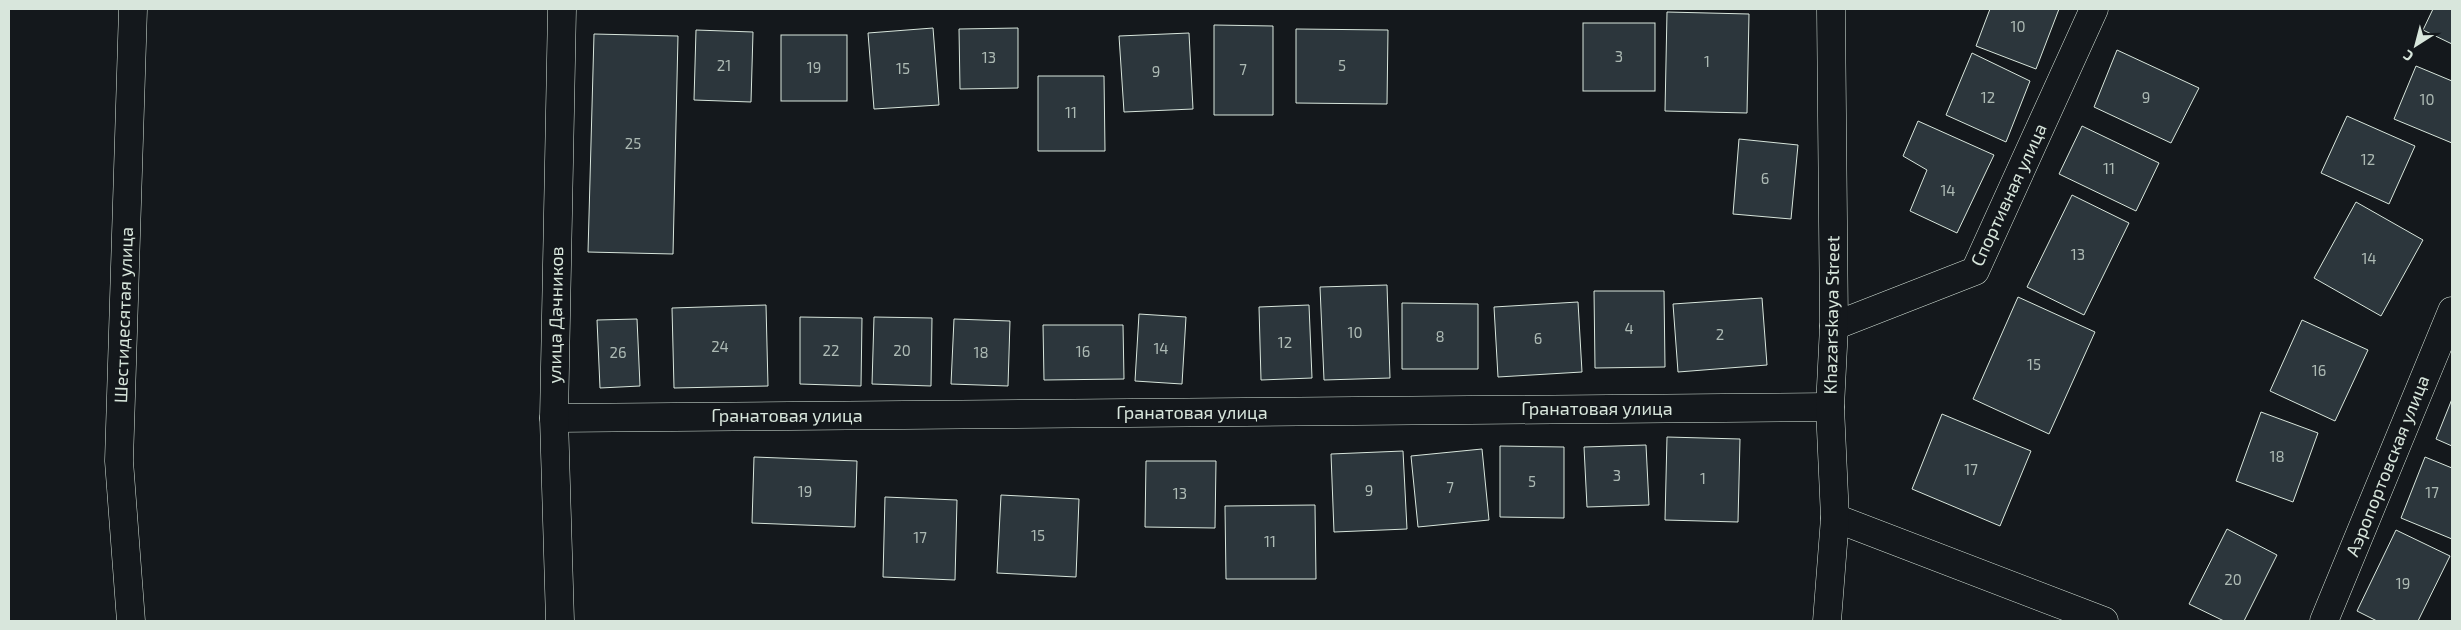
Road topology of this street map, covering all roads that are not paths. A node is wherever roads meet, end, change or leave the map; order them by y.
1 (133, 9) edge
2 (562, 9) edge
3 (1831, 9) edge
4 (2094, 9) edge
5 (2452, 311) edge
6 (1834, 326) junction
7 (1830, 408) junction
8 (554, 418) junction
9 (1835, 518) junction
10 (131, 621) edge
11 (560, 621) edge
12 (1827, 621) edge
13 (2104, 621) edge
14 (2324, 621) edge

1 - 10 street, Шестидесятая улица
2 - 8 street, улица Дачников
3 - 6 street, Khazarskaya Street
4 - 6 street, Спортивная улица
5 - 14 street, Аэропортовская улица
6 - 7 street, Khazarskaya Street
7 - 8 street, Гранатовая улица
7 - 9 street, Khazarskaya Street
8 - 11 street, улица Дачников
9 - 12 street, Khazarskaya Street
9 - 13 street

